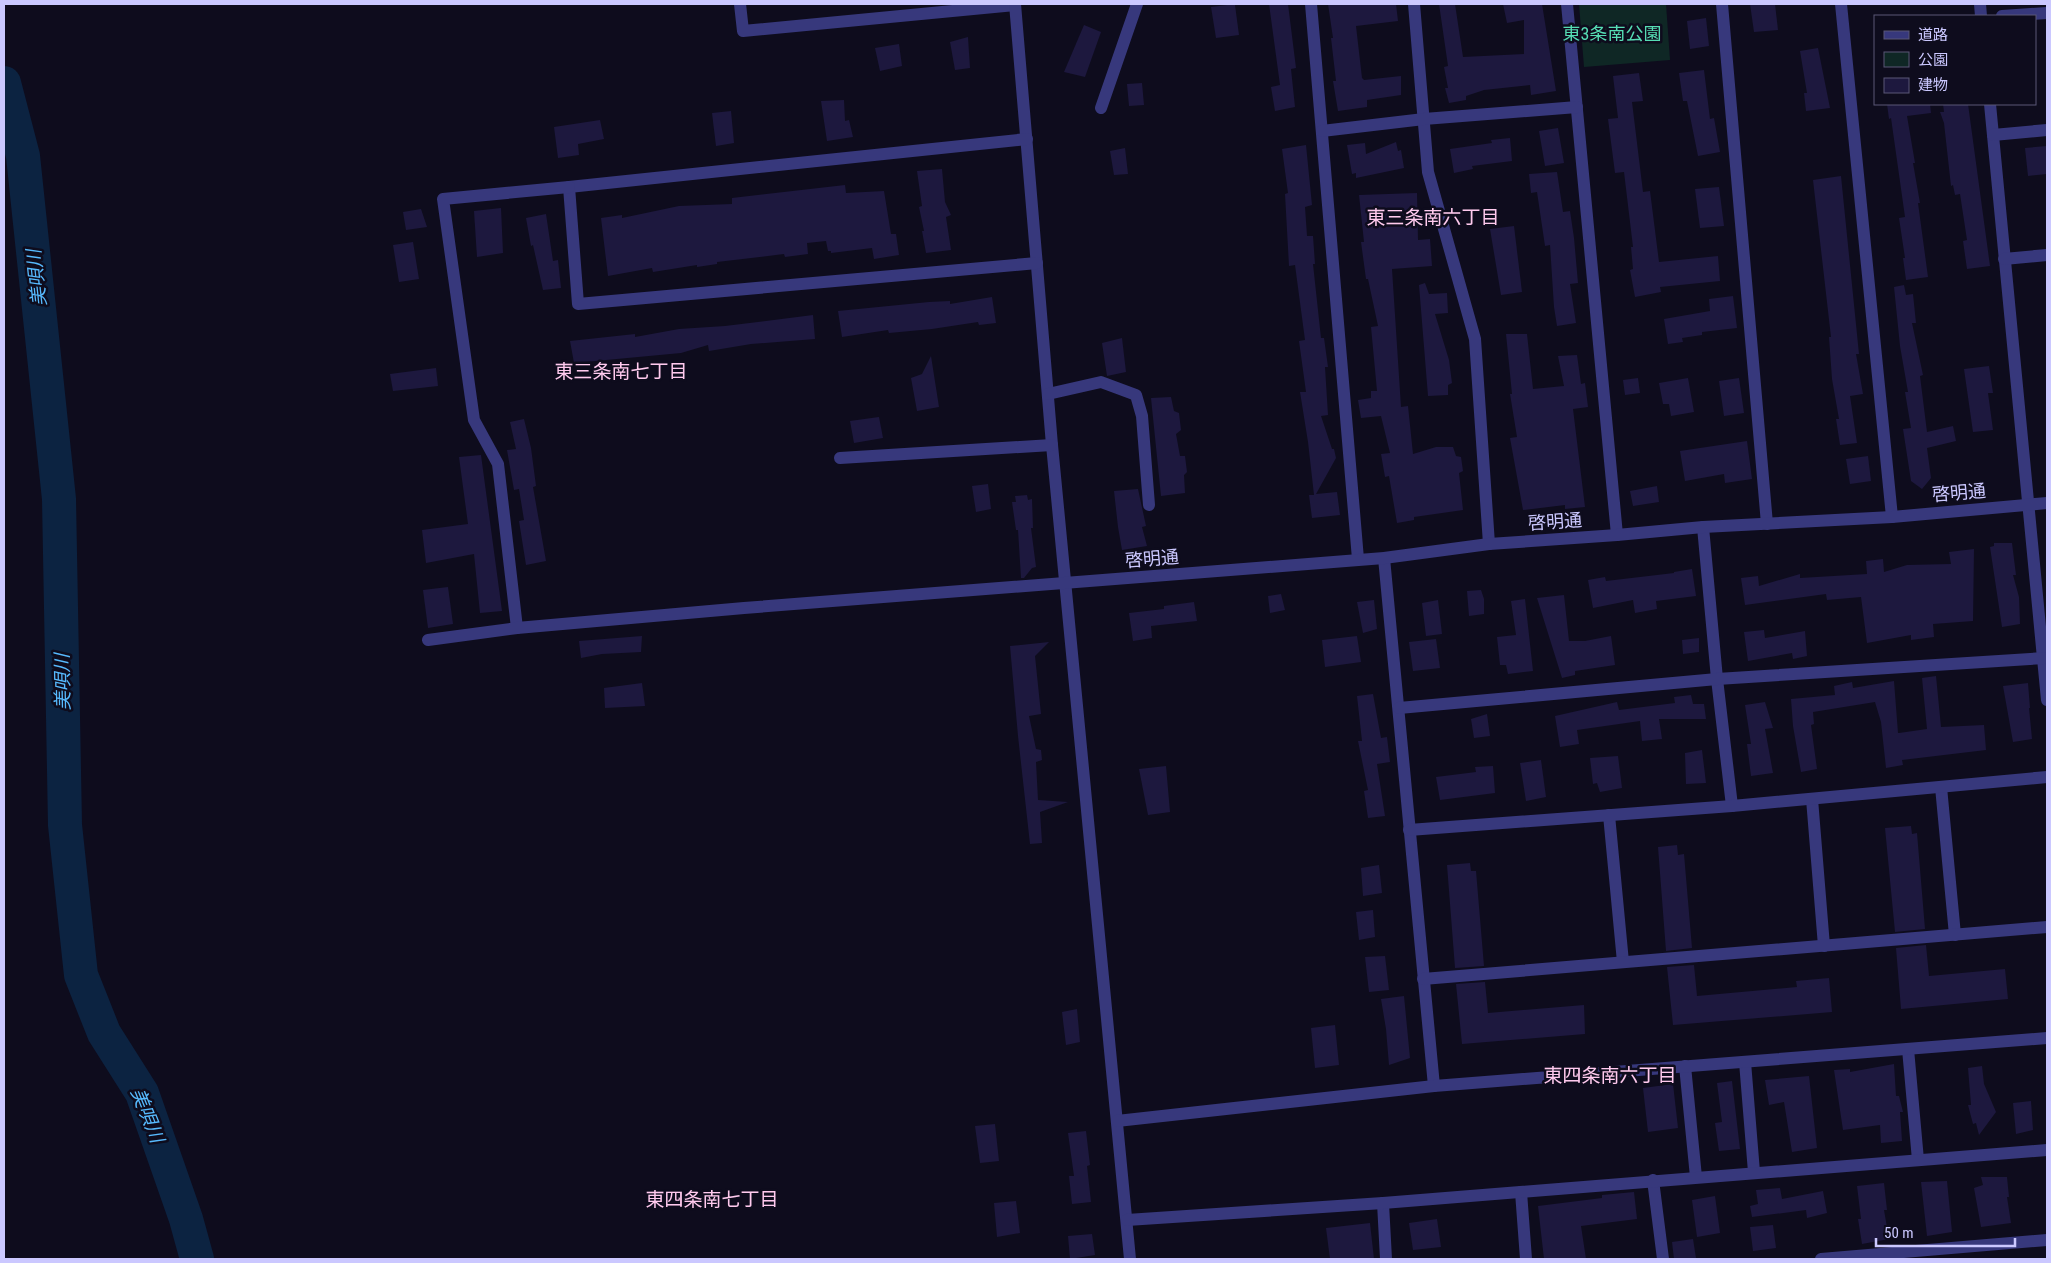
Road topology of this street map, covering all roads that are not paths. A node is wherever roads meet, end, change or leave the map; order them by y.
1 (740, 4) edge
2 (1015, 4) edge
3 (1136, 4) edge
4 (1311, 4) edge
5 (1414, 4) edge
6 (1567, 4) edge
7 (1722, 4) edge
8 (1841, 4) edge
9 (2047, 12) edge
10 (2013, 15) edge
11 (1990, 105) edge
12 (1577, 107) junction
13 (1101, 108) dead end
14 (1424, 119) junction
15 (2047, 130) edge
16 (1322, 131) junction
17 (1993, 135) junction
18 (1027, 138) junction
19 (569, 187) junction
20 (2047, 255) edge
21 (2004, 259) junction
22 (1037, 263) junction
23 (1048, 394) junction
24 (1052, 445) junction
25 (840, 458) dead end
26 (2047, 503) edge
27 (1149, 505) dead end
28 (2028, 505) junction
29 (1892, 517) junction
30 (1767, 524) junction
31 (1703, 527) junction
32 (1617, 536) junction
33 (1488, 544) junction
34 (1384, 558) junction
35 (1358, 560) junction
36 (1067, 584) junction
37 (517, 628) junction
38 (428, 640) dead end
39 (2044, 658) junction
40 (1717, 679) junction
41 (2047, 700) edge
42 (1399, 708) junction
43 (2047, 777) edge
44 (1941, 787) junction
45 (1812, 799) junction
46 (1732, 806) junction
47 (1609, 815) junction
48 (1409, 830) junction
49 (2047, 927) edge
50 (1955, 935) junction
51 (1824, 946) junction
52 (1623, 962) junction
53 (1424, 979) junction
54 (2047, 1038) edge
55 (1908, 1049) junction
56 (1745, 1062) junction
57 (1685, 1066) junction
58 (1434, 1086) junction
59 (1117, 1121) junction
60 (2047, 1150) edge
61 (1918, 1160) junction
62 (1754, 1172) junction
63 (1696, 1177) junction
64 (1653, 1180) junction
65 (1520, 1192) junction
66 (1384, 1203) junction
67 (1127, 1220) junction
68 (2047, 1240) edge
69 (1924, 1255) edge
70 (1130, 1259) edge
71 (1386, 1259) edge
72 (1526, 1259) edge
73 (1663, 1259) edge
74 (1821, 1259) edge

1 - 2 street
2 - 18 street
3 - 13 street
4 - 16 street
5 - 14 street
6 - 12 street
7 - 30 street
8 - 29 street
9 - 10 street
11 - 17 street
12 - 14 street
12 - 32 street
14 - 16 street
14 - 33 street
15 - 17 street
16 - 35 street
17 - 21 street
18 - 19 street
18 - 22 street
19 - 22 street
19 - 37 street
20 - 21 street
21 - 28 street
22 - 23 street
23 - 24 street
23 - 27 street
24 - 25 street
24 - 36 street
26 - 28 street, 啓明通
28 - 29 street, 啓明通
28 - 39 street
29 - 30 street, 啓明通
30 - 31 street, 啓明通
31 - 32 street, 啓明通
31 - 40 street
32 - 33 street, 啓明通
33 - 34 street, 啓明通
34 - 35 street, 啓明通
34 - 42 street
35 - 36 street, 啓明通
36 - 37 street, 啓明通
36 - 59 street
37 - 38 street, 啓明通
39 - 40 street
39 - 41 street
40 - 42 street
40 - 46 street
42 - 48 street
43 - 44 street
44 - 45 street
44 - 50 street
45 - 46 street
45 - 51 street
46 - 47 street
47 - 48 street
47 - 52 street
48 - 53 street
49 - 50 street
50 - 51 street
51 - 52 street
52 - 53 street
53 - 58 street
54 - 55 street
55 - 56 street
55 - 61 street
56 - 57 street
56 - 62 street
57 - 58 street
57 - 63 street
58 - 59 street
59 - 67 street
60 - 61 street
61 - 62 street
62 - 63 street
63 - 64 street
64 - 65 street
64 - 73 street
65 - 66 street
65 - 72 street
66 - 67 street
66 - 71 street
67 - 70 street
68 - 69 street
69 - 74 street

